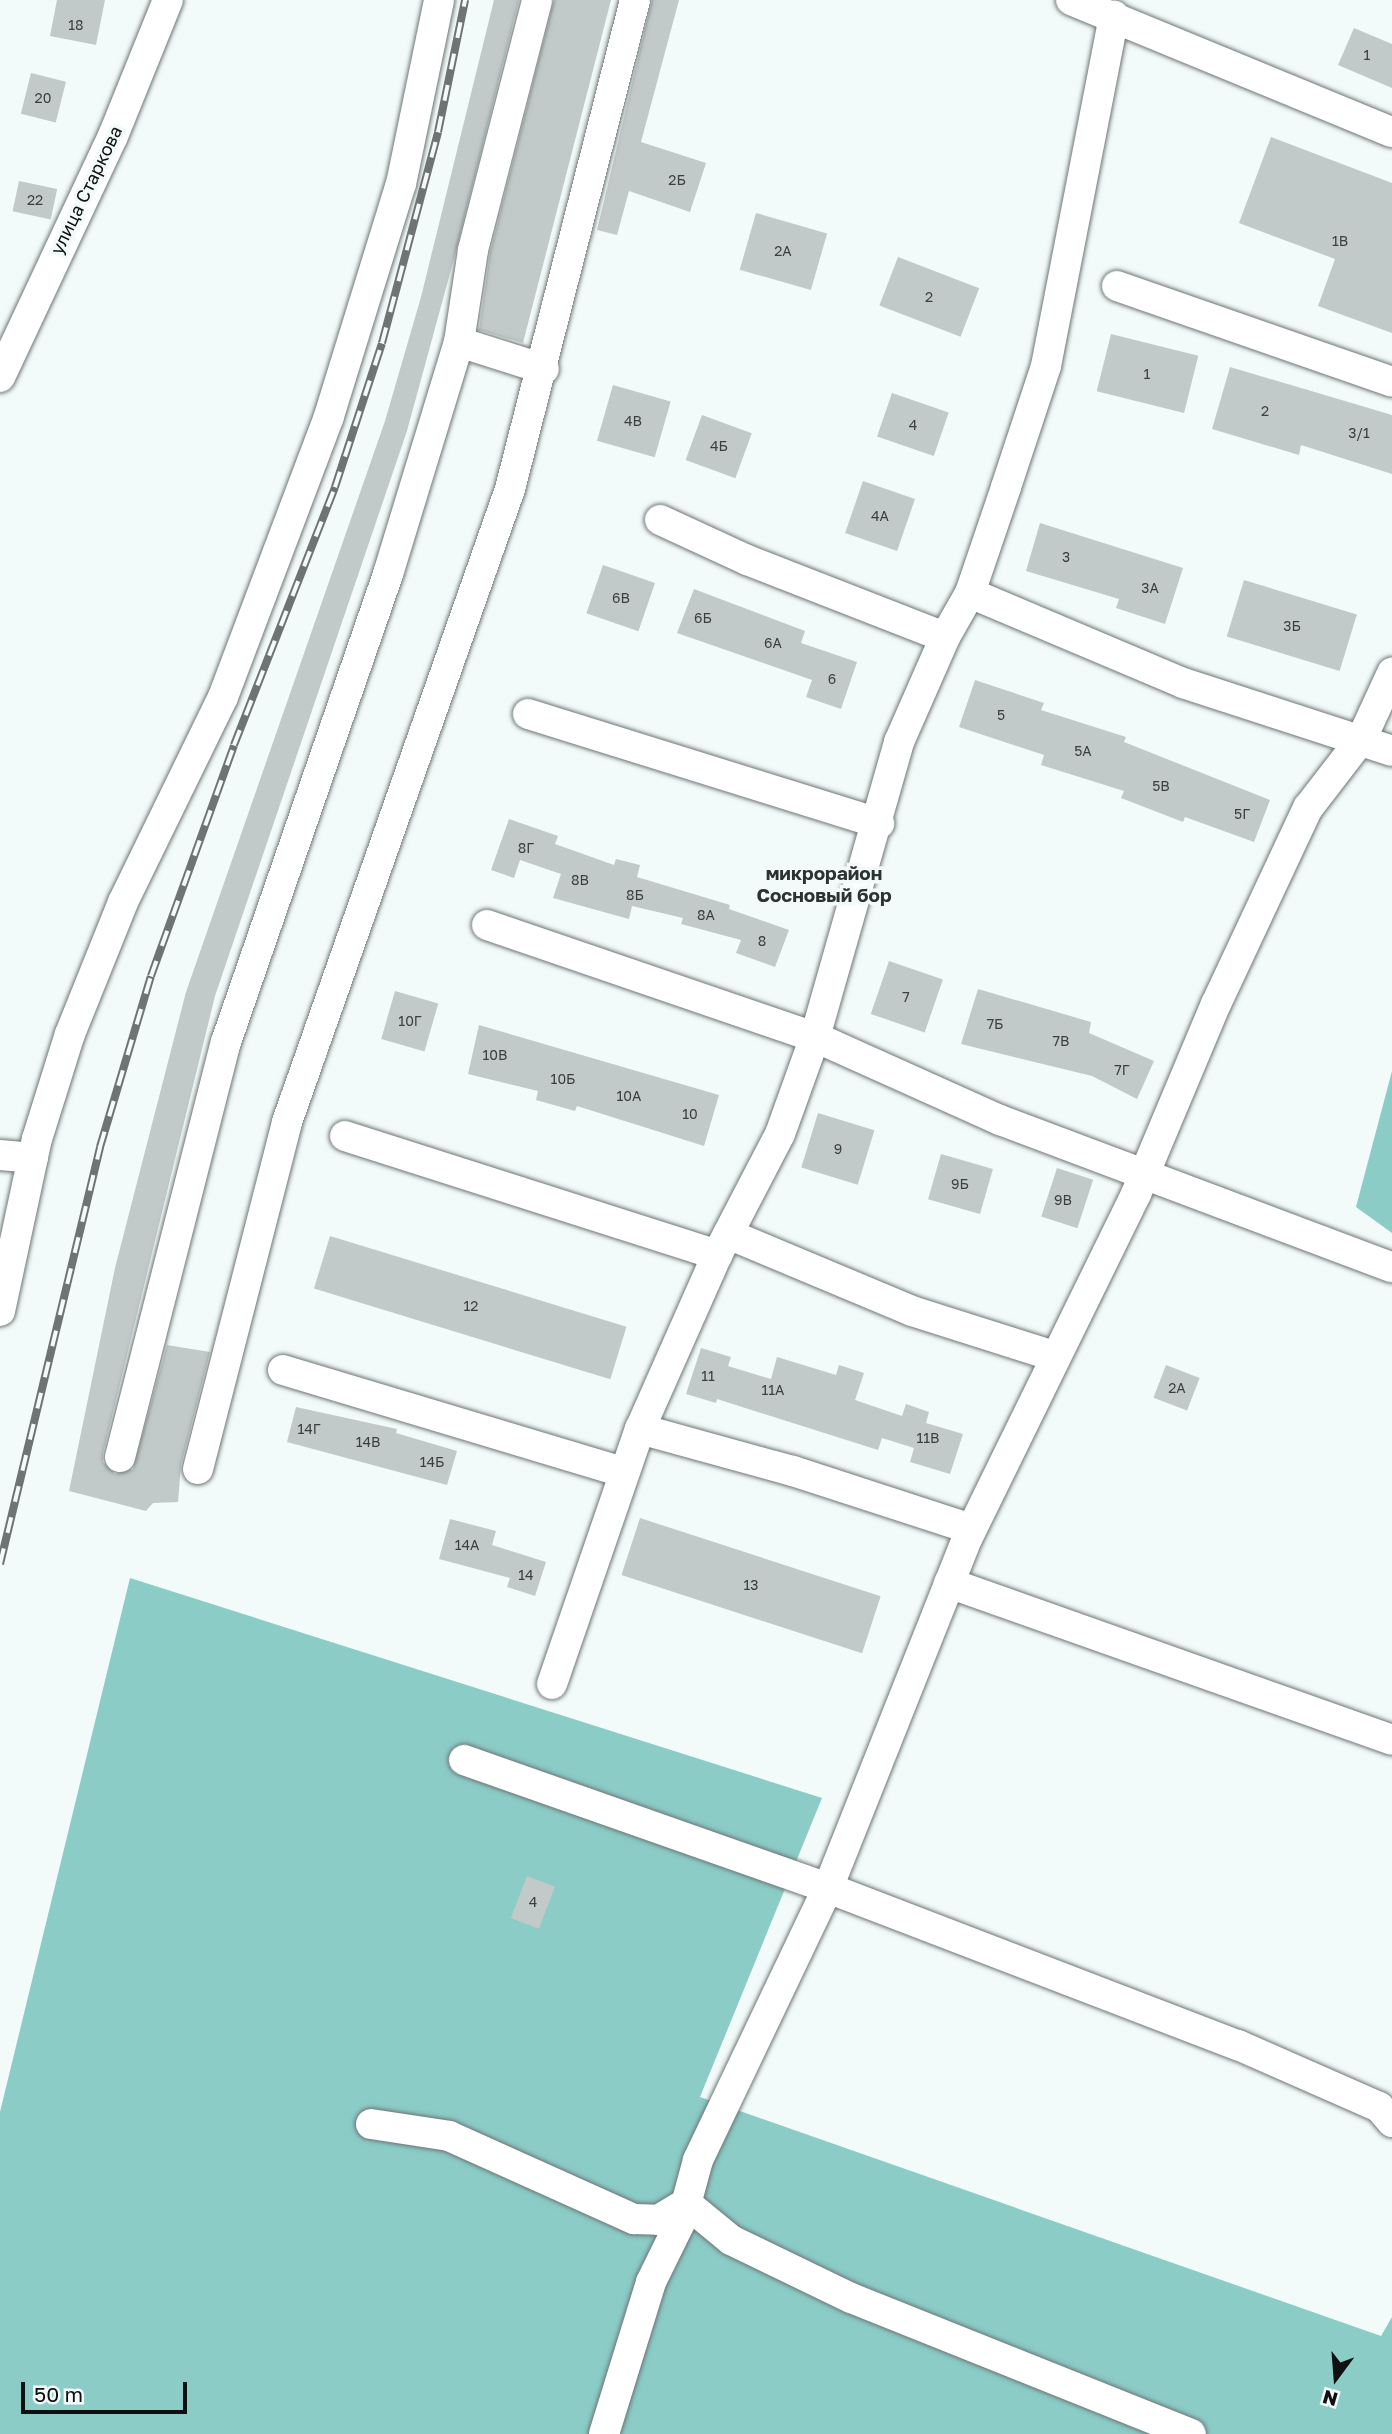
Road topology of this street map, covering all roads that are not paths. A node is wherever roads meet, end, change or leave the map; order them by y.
1 (168, 0) edge
2 (439, 0) edge
3 (537, 0) edge
4 (635, 0) edge
5 (1071, 0) edge
6 (1114, 16) junction
7 (1392, 132) edge
8 (1118, 286) dead end
9 (459, 342) junction
10 (544, 369) junction
11 (0, 377) edge
12 (1392, 382) edge
13 (660, 520) dead end
14 (970, 593) junction
15 (945, 637) junction
16 (1392, 673) edge
17 (528, 713) dead end
18 (1362, 738) junction
19 (1392, 751) edge
20 (879, 823) junction
21 (487, 925) dead end
22 (815, 1037) junction
23 (345, 1136) dead end
24 (0, 1155) edge
25 (33, 1158) junction
26 (1145, 1173) junction
27 (723, 1245) junction
28 (1392, 1266) edge
29 (0, 1311) edge
30 (1054, 1356) junction
31 (283, 1370) dead end
32 (640, 1429) junction
33 (120, 1457) dead end
34 (198, 1469) dead end
35 (623, 1472) junction
36 (969, 1533) junction
37 (949, 1583) junction
38 (552, 1684) dead end
39 (1392, 1740) edge
40 (464, 1760) dead end
41 (828, 1888) junction
42 (1392, 2122) edge
43 (371, 2124) dead end
44 (686, 2203) junction
45 (604, 2434) edge
46 (1191, 2434) edge

1 - 11 street, улица Старкова
2 - 25 street
3 - 9 street
4 - 10 street
5 - 6 street
6 - 7 street
6 - 14 street
8 - 12 street
9 - 10 street
9 - 33 street
10 - 34 street
13 - 15 street
14 - 15 street
14 - 18 street
15 - 20 street
16 - 18 street
17 - 20 street
18 - 19 street
18 - 26 street
20 - 22 street
21 - 22 street
22 - 26 street
22 - 27 street
23 - 27 street
24 - 25 street
25 - 29 street
26 - 28 street
26 - 30 street
27 - 30 street
27 - 32 street
30 - 36 street
31 - 35 street
32 - 35 street
32 - 36 street
35 - 38 street
36 - 37 street
37 - 39 street
37 - 41 street
40 - 41 street
41 - 42 street
41 - 44 street
43 - 44 street
44 - 45 street
44 - 46 street

